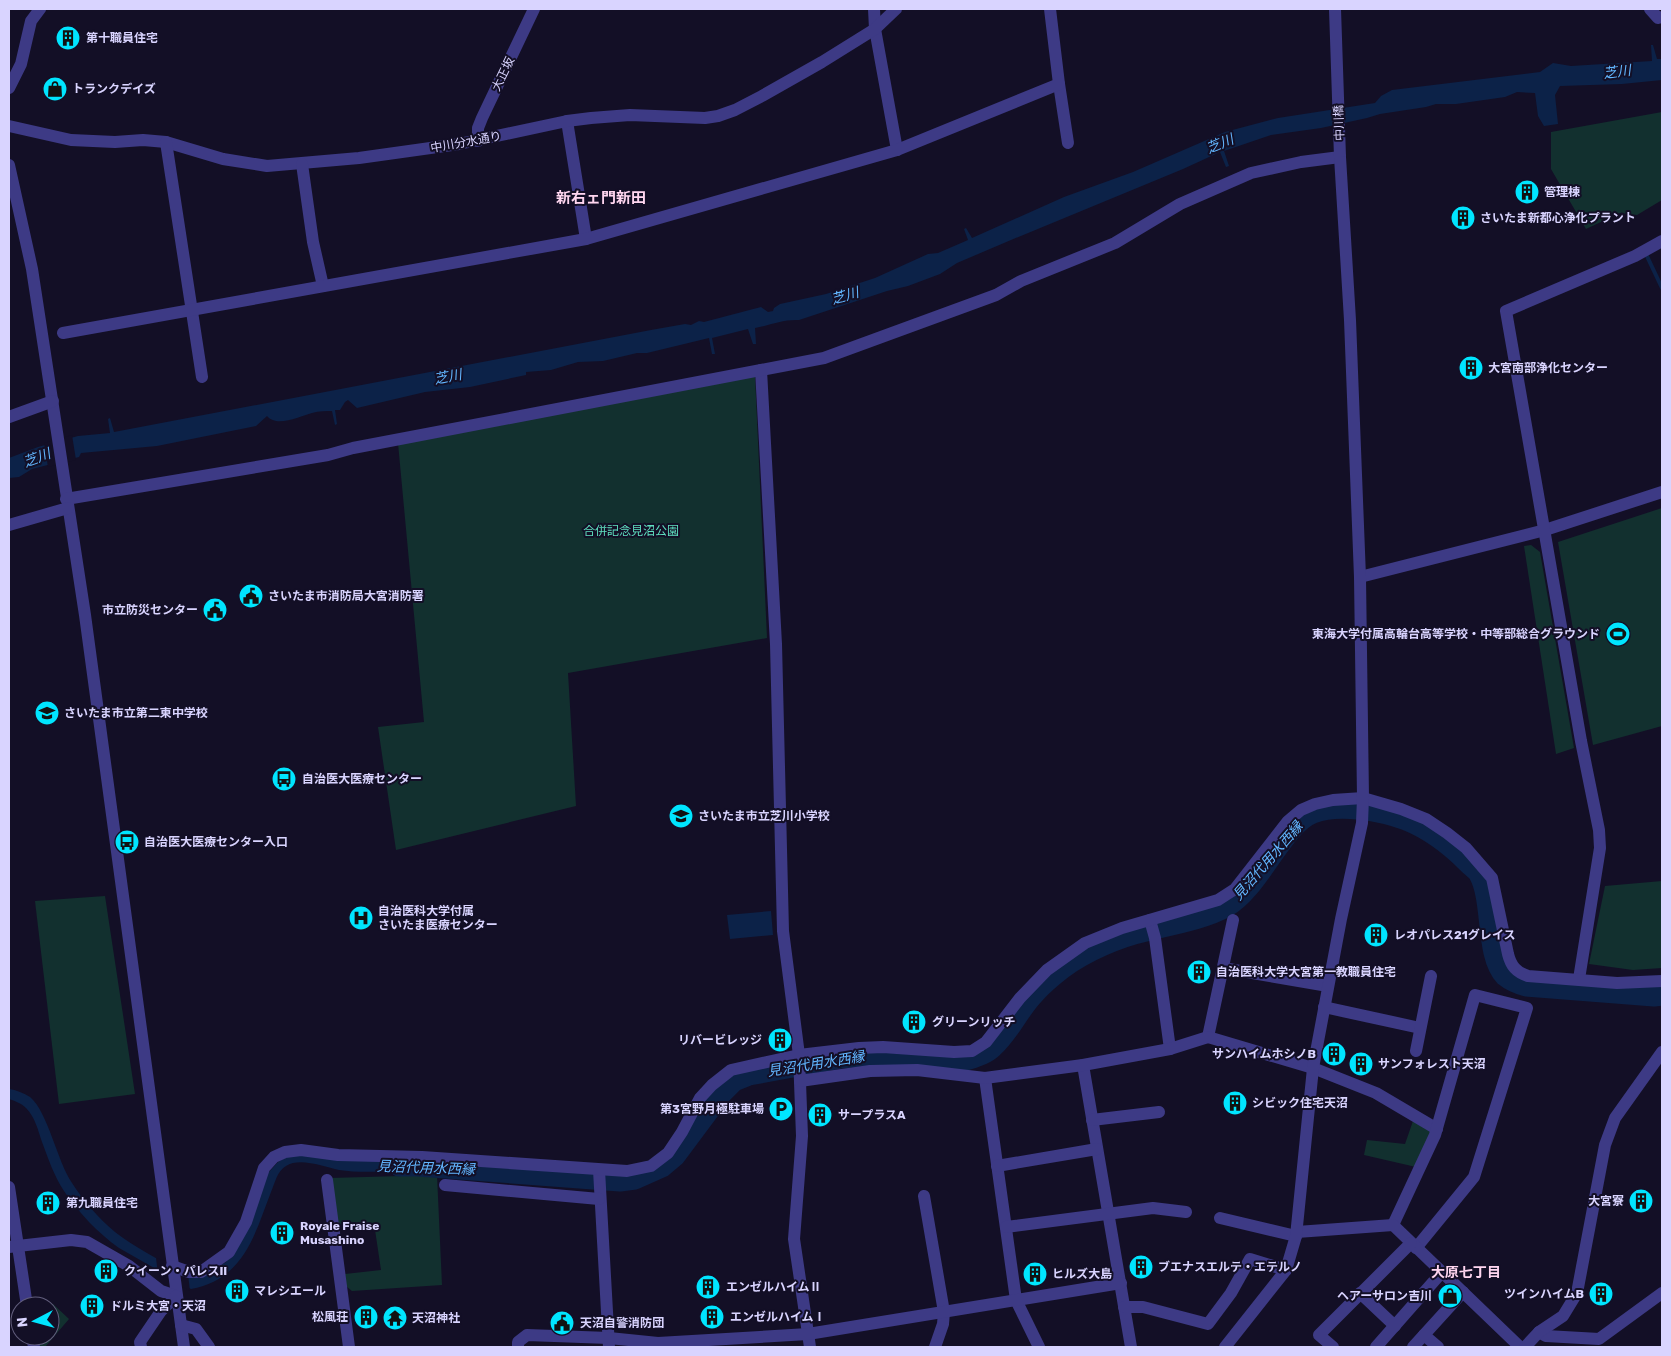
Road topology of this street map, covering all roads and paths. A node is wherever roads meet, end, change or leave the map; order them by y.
1 (40, 9) edge
2 (534, 9) edge
3 (874, 9) edge
4 (896, 9) edge
5 (1050, 9) edge
6 (1335, 9) edge
7 (1650, 9) edge
8 (1662, 17) edge
9 (875, 29) junction
10 (1059, 84) junction
11 (9, 88) edge
12 (567, 121) junction
13 (9, 126) edge
14 (478, 141) junction
15 (166, 142) junction
16 (1068, 143) dead end
17 (897, 150) junction
18 (1340, 154) junction
19 (302, 164) junction
20 (9, 165) edge
21 (586, 240) junction
22 (1662, 241) edge
23 (323, 286) junction
24 (192, 310) junction
25 (63, 333) dead end
26 (761, 370) junction
27 (202, 377) dead end
28 (54, 407) junction
29 (9, 417) edge
30 (1662, 492) edge
31 (66, 499) junction
32 (9, 525) edge
33 (1545, 530) junction
34 (1360, 577) junction
35 (1363, 798) junction
36 (1150, 920) junction
37 (1233, 920) dead end
38 (1223, 968) junction
39 (1431, 976) dead end
40 (1579, 979) junction
41 (1662, 981) edge
42 (1328, 986) junction
43 (1324, 1007) junction
44 (1420, 1028) junction
45 (1208, 1037) junction
46 (1170, 1049) junction
47 (1416, 1051) dead end
48 (1662, 1052) edge
49 (799, 1055) junction
50 (1082, 1065) junction
51 (1312, 1068) junction
52 (984, 1078) junction
53 (800, 1081) junction
54 (1159, 1112) dead end
55 (1092, 1120) junction
56 (1437, 1129) junction
57 (1098, 1149) junction
58 (997, 1166) junction
59 (599, 1170) junction
60 (328, 1180) dead end
61 (445, 1185) dead end
62 (9, 1187) edge
63 (924, 1196) dead end
64 (599, 1198) junction
65 (1186, 1212) dead end
66 (1108, 1214) junction
67 (1220, 1218) dead end
68 (1393, 1224) junction
69 (1006, 1227) junction
70 (1297, 1234) junction
71 (13, 1246) edge
72 (1414, 1246) junction
73 (172, 1265) junction
74 (1286, 1270) junction
75 (1442, 1272) junction
76 (1120, 1283) junction
77 (176, 1292) junction
78 (1463, 1292) junction
79 (1360, 1293) junction
80 (1662, 1294) edge
81 (25, 1296) edge
82 (1016, 1300) junction
83 (1124, 1307) junction
84 (944, 1312) junction
85 (181, 1325) junction
86 (1394, 1326) junction
87 (1538, 1332) junction
88 (808, 1334) junction
89 (1424, 1335) junction
90 (609, 1342) edge
91 (704, 1344) edge
92 (1527, 1346) edge
93 (141, 1347) edge
94 (184, 1347) edge
95 (209, 1347) edge
96 (349, 1347) edge
97 (518, 1347) edge
98 (810, 1347) edge
99 (935, 1347) edge
100 (1039, 1347) edge
101 (1131, 1347) edge
102 (1225, 1347) edge
103 (1333, 1347) edge
104 (1376, 1347) edge
105 (1413, 1347) edge
106 (1438, 1347) edge

1 - 11 street
2 - 14 street, 大正坂
3 - 9 street
4 - 9 street, 中川分水通り
5 - 10 street
6 - 18 street, 中川橋
7 - 8 street
9 - 12 street, 中川分水通り
9 - 17 street
10 - 16 street
10 - 17 street
12 - 14 street, 中川分水通り
12 - 21 street
13 - 15 street, 中川分水通り
14 - 19 street, 中川分水通り
15 - 19 street, 中川分水通り
15 - 24 street
17 - 21 street
18 - 26 street
18 - 34 street, 中川橋
19 - 23 street
20 - 28 street
21 - 23 street
22 - 33 street
23 - 24 street
24 - 25 street
24 - 27 street
26 - 31 street
26 - 49 street
28 - 29 street
28 - 31 street
30 - 33 street
31 - 32 street
31 - 73 street
33 - 34 street
33 - 40 street
34 - 35 street, 中川橋
35 - 36 street
35 - 40 street
35 - 42 street, 中川橋
36 - 46 street
36 - 49 street
37 - 38 street
38 - 42 street
38 - 45 street
39 - 44 street
40 - 41 street
42 - 43 street, 中川橋
43 - 44 street
43 - 51 street, 中川橋
44 - 47 street
45 - 46 street
45 - 51 street
46 - 50 street
48 - 87 street
49 - 53 street
49 - 59 street
50 - 52 street
50 - 55 street
51 - 56 street
51 - 70 street, 中川橋
52 - 53 street
52 - 58 street
53 - 88 street
54 - 55 street
55 - 57 street
56 - 68 street
56 - 72 street
57 - 58 street
57 - 66 street
58 - 69 street
59 - 64 street
59 - 73 street
60 - 96 street
61 - 64 street
62 - 71 street
63 - 84 street
64 - 90 street
65 - 66 street
66 - 69 street
66 - 76 street
67 - 70 street
68 - 70 street
68 - 72 street
69 - 82 street
70 - 74 street, 中川橋
71 - 77 street
71 - 81 street
72 - 75 street
72 - 79 street
73 - 77 street
74 - 83 street
74 - 102 street
75 - 78 street
75 - 86 street
76 - 82 street
76 - 83 street
77 - 85 street
77 - 93 street
78 - 89 street
78 - 92 street
79 - 86 street
79 - 103 street
80 - 87 street
82 - 84 street
82 - 100 street
83 - 101 street
84 - 88 street
84 - 99 street
85 - 94 street
85 - 95 street
86 - 104 street
87 - 92 street
88 - 91 street
88 - 98 street
89 - 105 street
89 - 106 street
90 - 91 street
90 - 97 street

